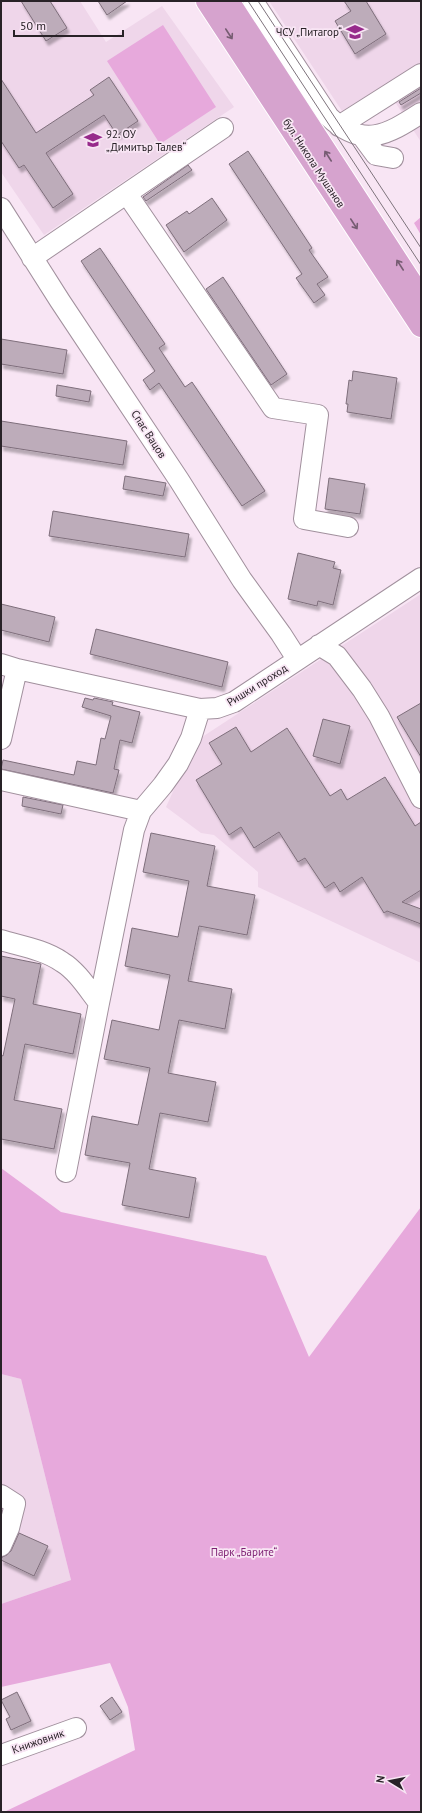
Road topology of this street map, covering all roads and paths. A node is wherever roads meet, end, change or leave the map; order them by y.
1 (207, 1) edge
2 (228, 1) edge
3 (253, 1) edge
4 (421, 74) edge
5 (421, 112) edge
6 (339, 126) junction
7 (223, 128) dead end
8 (362, 136) junction
9 (393, 158) dead end
10 (127, 194) junction
11 (1, 208) edge
12 (32, 258) junction
13 (421, 298) edge
14 (421, 326) edge
15 (348, 527) dead end
16 (421, 578) edge
17 (319, 645) junction
18 (297, 659) junction
19 (9, 667) edge
20 (200, 709) junction
21 (1, 739) edge
22 (1, 780) edge
23 (421, 798) edge
24 (141, 811) junction
25 (1, 940) edge
26 (99, 1003) junction
27 (66, 1172) dead end
28 (1, 1495) edge
29 (1, 1546) edge
30 (76, 1728) dead end
31 (1, 1755) edge

1 -> 14 main road, бул. Никола Мушанов
13 -> 2 main road, бул. Никола Мушанов
3 - 6 street
4 - 6 street
5 - 8 street
6 - 8 street
7 - 10 street
8 - 9 street
10 - 12 street
10 - 15 street
11 - 12 street, Спас Вацов
12 - 18 street, Спас Вацов
16 - 17 street, Ришки проход
17 - 18 street, Ришки проход
17 - 23 street
18 - 20 street, Ришки проход
19 - 20 street, Ришки проход
19 - 21 street
20 - 24 street
22 - 24 street
24 - 26 street
25 - 26 street
26 - 27 street
28 - 29 street
30 - 31 street, Книжовник

